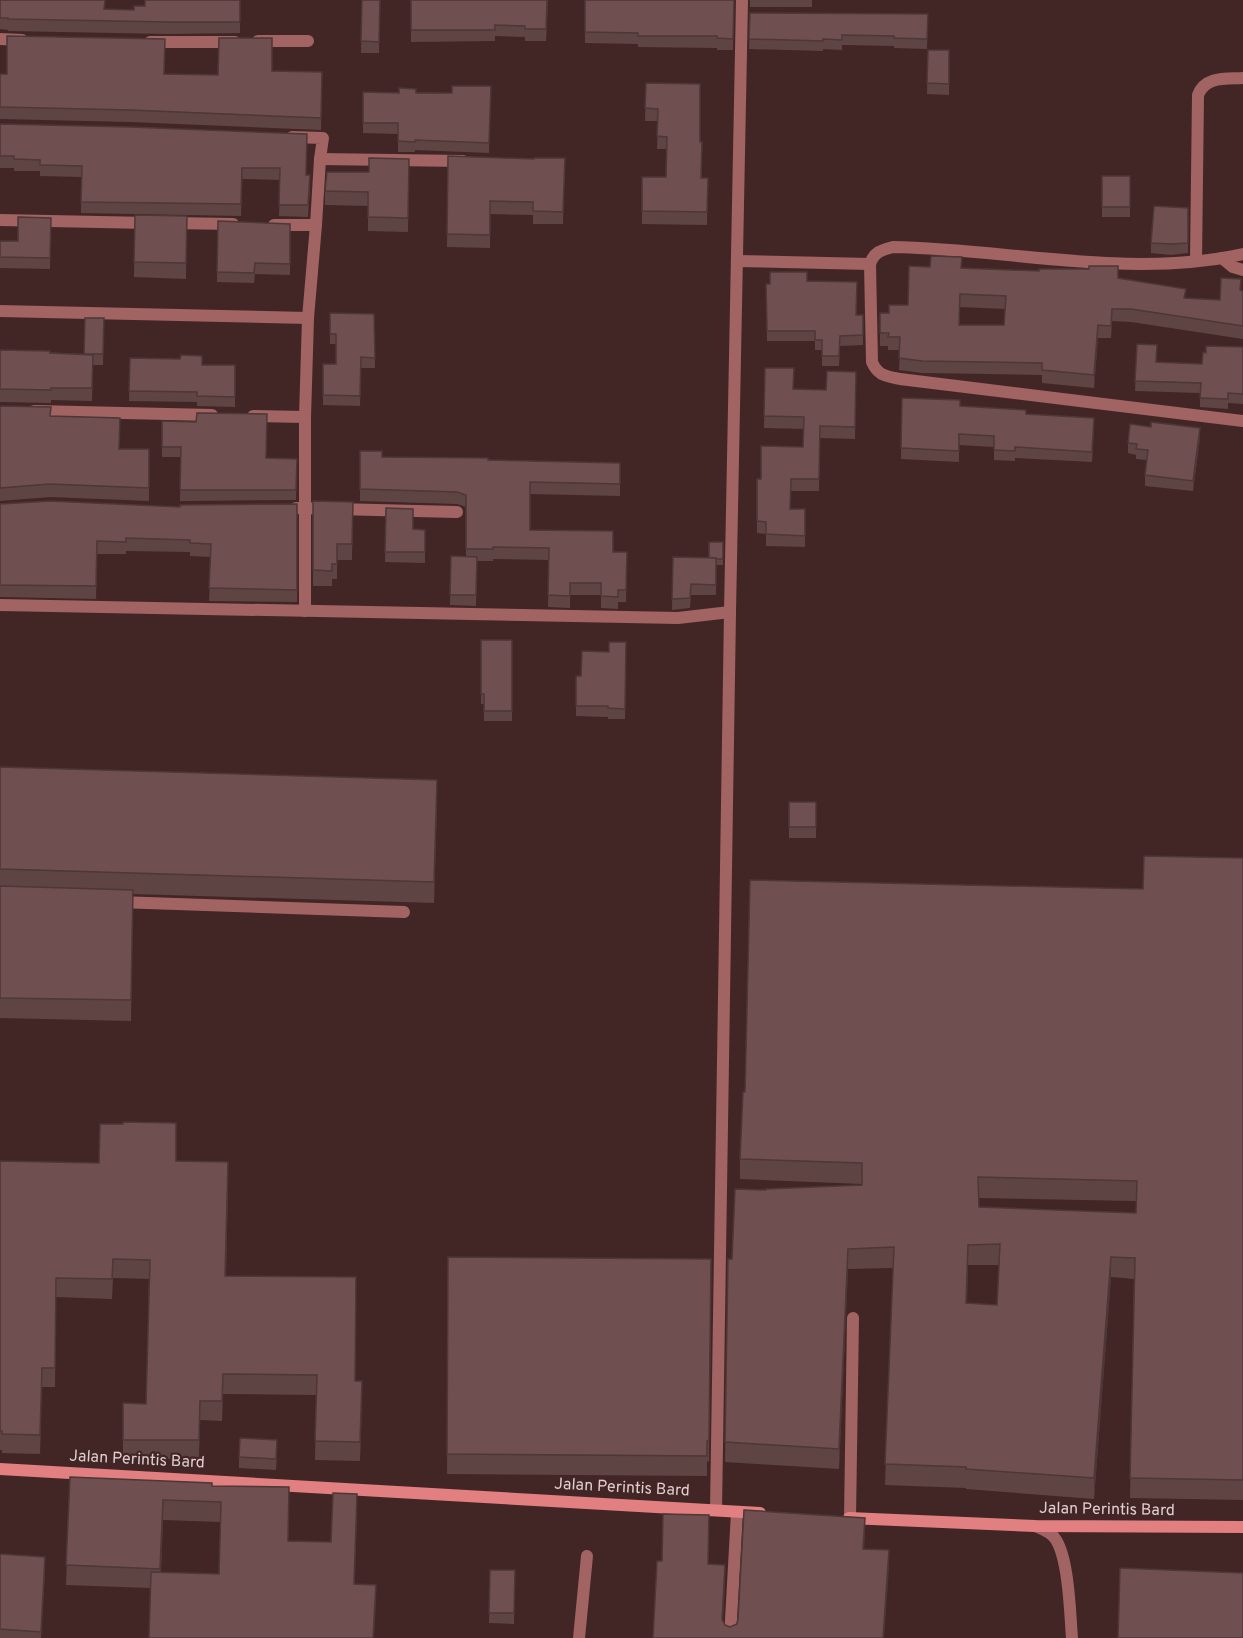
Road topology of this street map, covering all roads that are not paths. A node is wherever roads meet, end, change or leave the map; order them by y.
1 (741, 0) edge
2 (0, 39) edge
3 (36, 40) edge
4 (132, 41) edge
5 (308, 41) dead end
6 (1243, 78) edge
7 (278, 136) edge
8 (320, 159) junction
9 (474, 161) edge
10 (0, 220) edge
11 (316, 225) junction
12 (1243, 254) edge
13 (1222, 258) junction
14 (737, 261) junction
15 (1196, 261) junction
16 (870, 264) junction
17 (1243, 270) edge
18 (0, 311) edge
19 (308, 318) junction
20 (23, 411) edge
21 (223, 415) edge
22 (246, 416) edge
23 (305, 417) junction
24 (1243, 421) edge
25 (280, 508) edge
26 (304, 508) junction
27 (457, 512) dead end
28 (0, 605) edge
29 (306, 611) junction
30 (730, 612) junction
31 (107, 902) edge
32 (404, 912) dead end
33 (853, 1318) dead end
34 (0, 1469) edge
35 (716, 1510) junction
36 (737, 1512) junction
37 (771, 1514) edge
38 (1035, 1526) junction
39 (1243, 1527) edge
40 (587, 1556) dead end
41 (579, 1638) edge
42 (730, 1638) edge
43 (1072, 1638) edge

1 - 14 street
2 - 3 street
4 - 5 street
6 - 15 street
7 - 8 street
8 - 9 street
8 - 11 street
10 - 11 street
11 - 19 street
12 - 13 street
13 - 15 street
13 - 17 street
14 - 16 street
14 - 30 street
15 - 16 street
16 - 24 street
18 - 19 street
19 - 23 street
20 - 21 street
22 - 23 street
23 - 26 street
25 - 26 street
26 - 27 street
26 - 29 street
28 - 29 street
29 - 30 street
30 - 35 street
31 - 32 street
33 - 38 street, Jalan Perintis Bard
34 - 35 street, Jalan Perintis Bard
35 - 36 street, Jalan Perintis Bard
36 - 37 street, Jalan Perintis Bard
36 - 42 street
38 - 39 street, Jalan Perintis Bard
38 - 43 street
40 - 41 street

